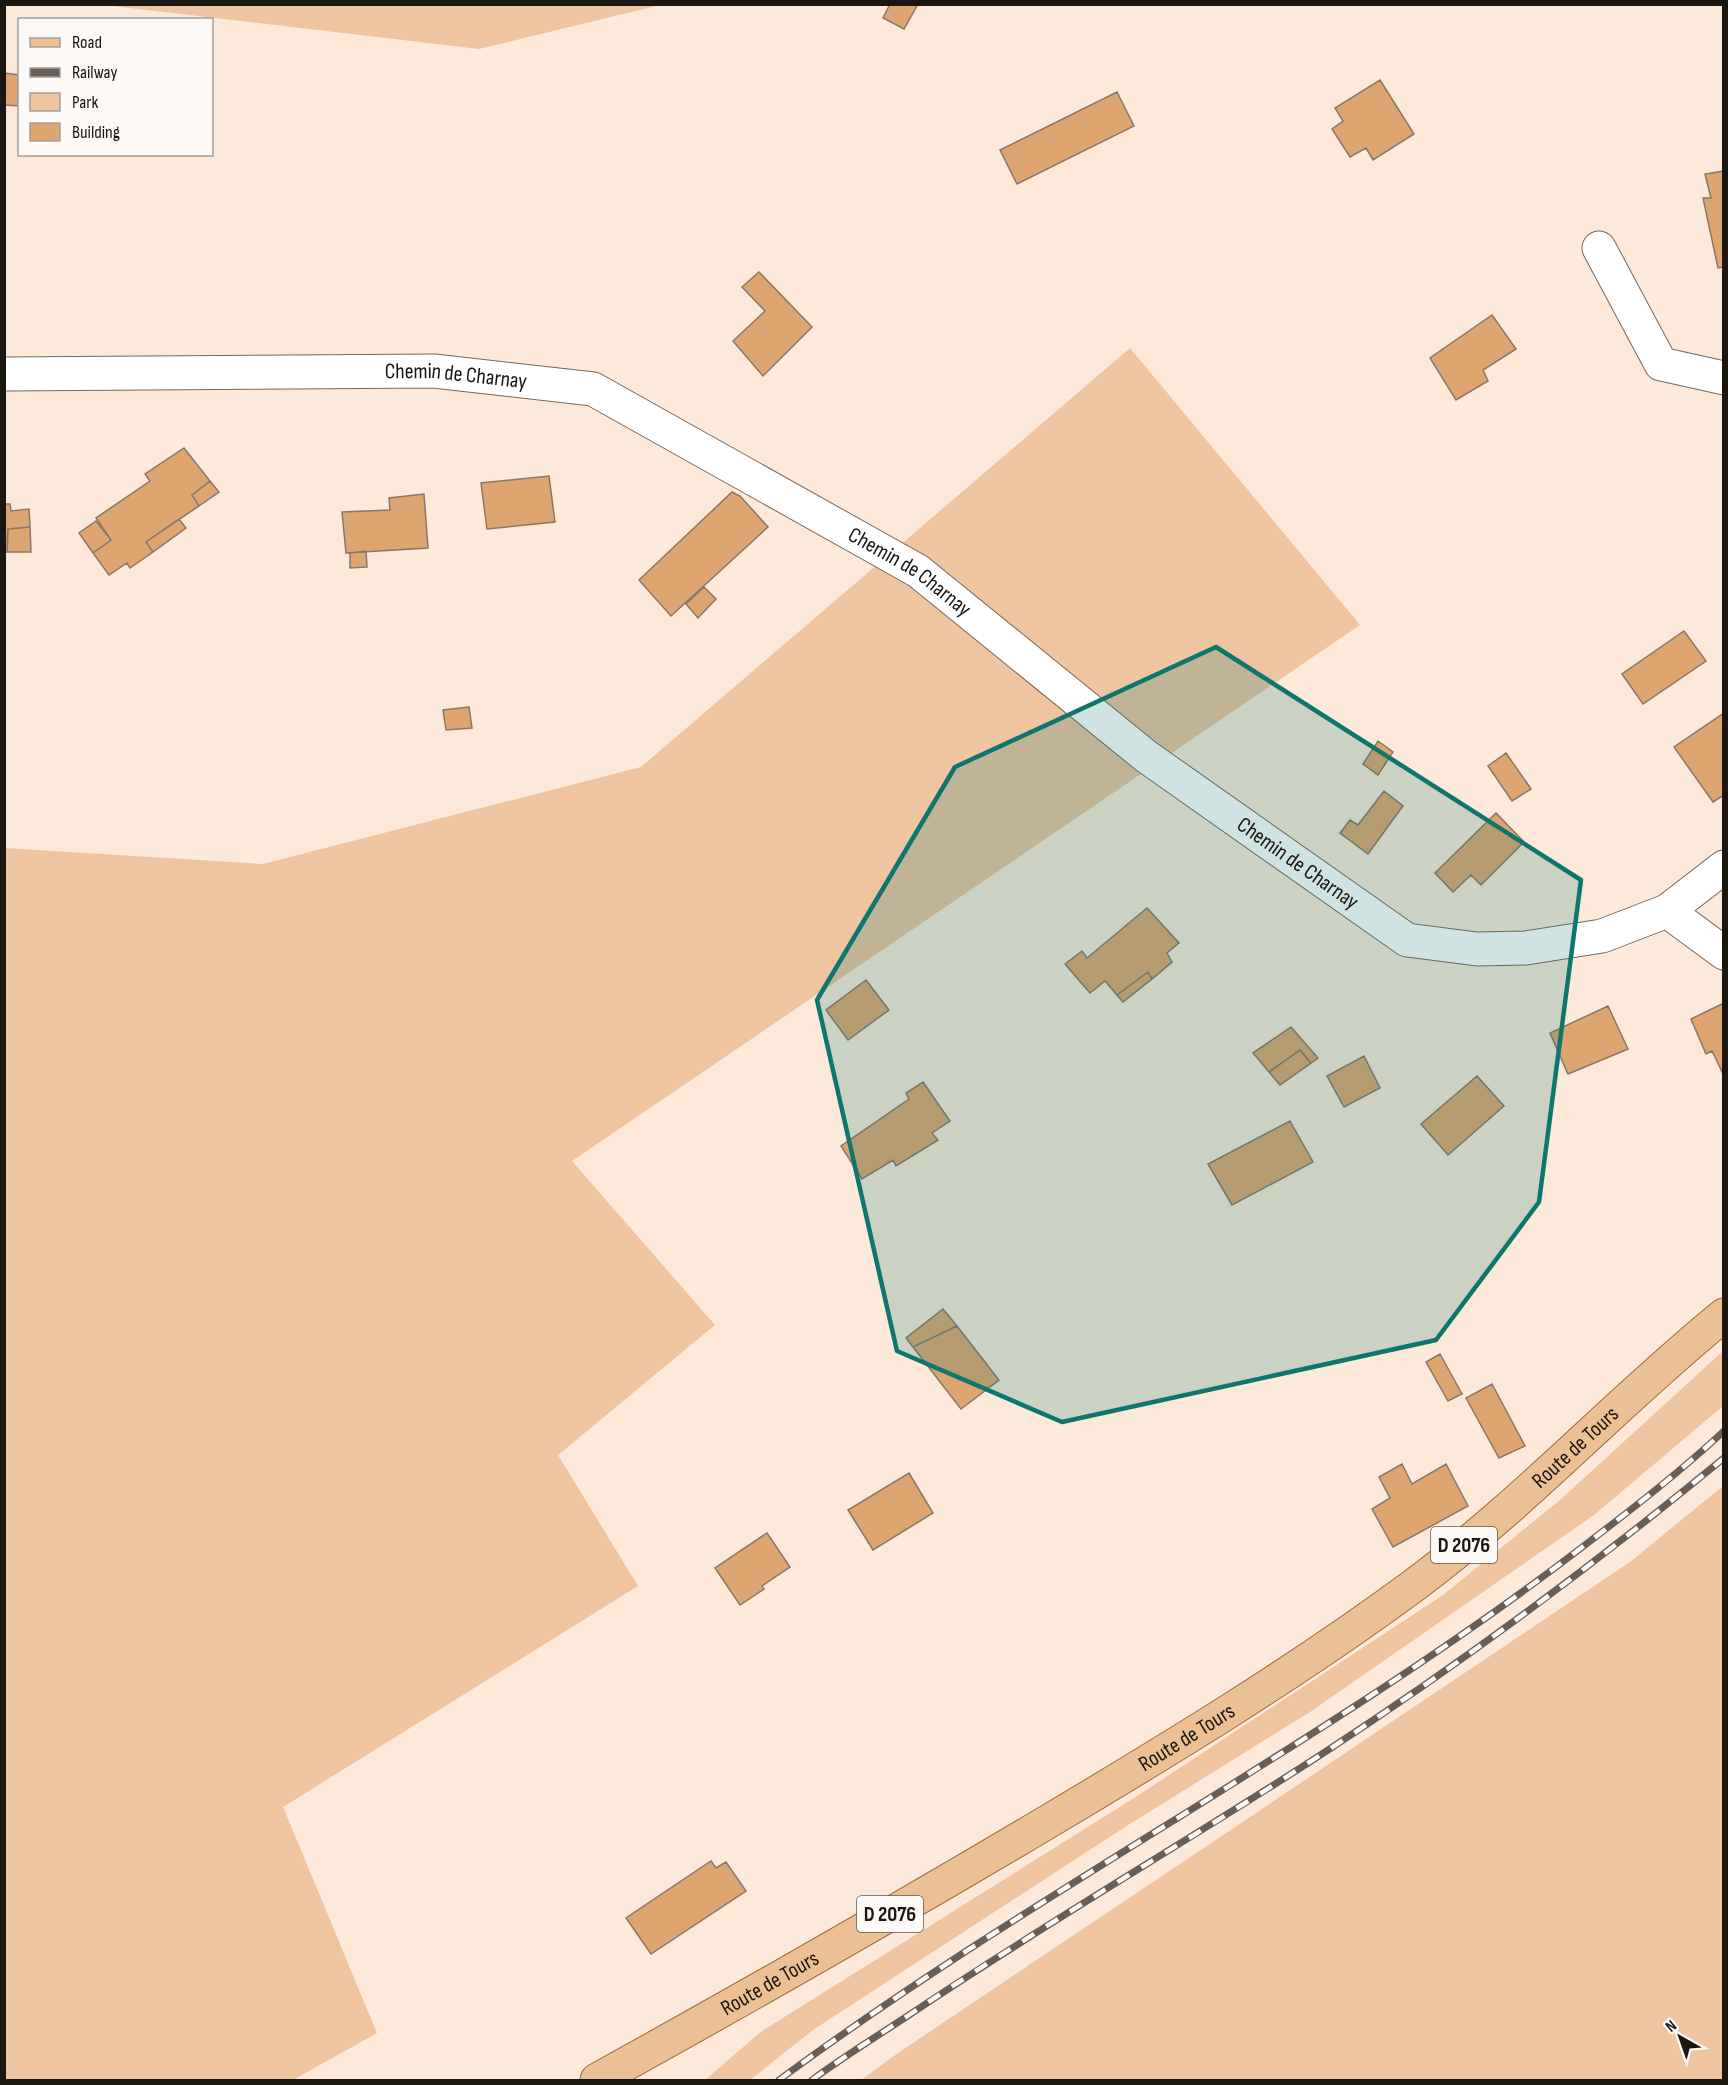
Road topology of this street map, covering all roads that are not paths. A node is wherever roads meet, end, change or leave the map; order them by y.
1 (1599, 248) dead end
2 (4, 374) edge
3 (1724, 378) edge
4 (1724, 867) edge
5 (1667, 911) junction
6 (1724, 953) edge
7 (1724, 1315) edge
8 (597, 2080) edge

1 - 3 street
2 - 5 street, Chemin de Charnay
4 - 5 street, Chemin de Charnay
5 - 6 street
7 - 8 main road, Route de Tours / D 2076

